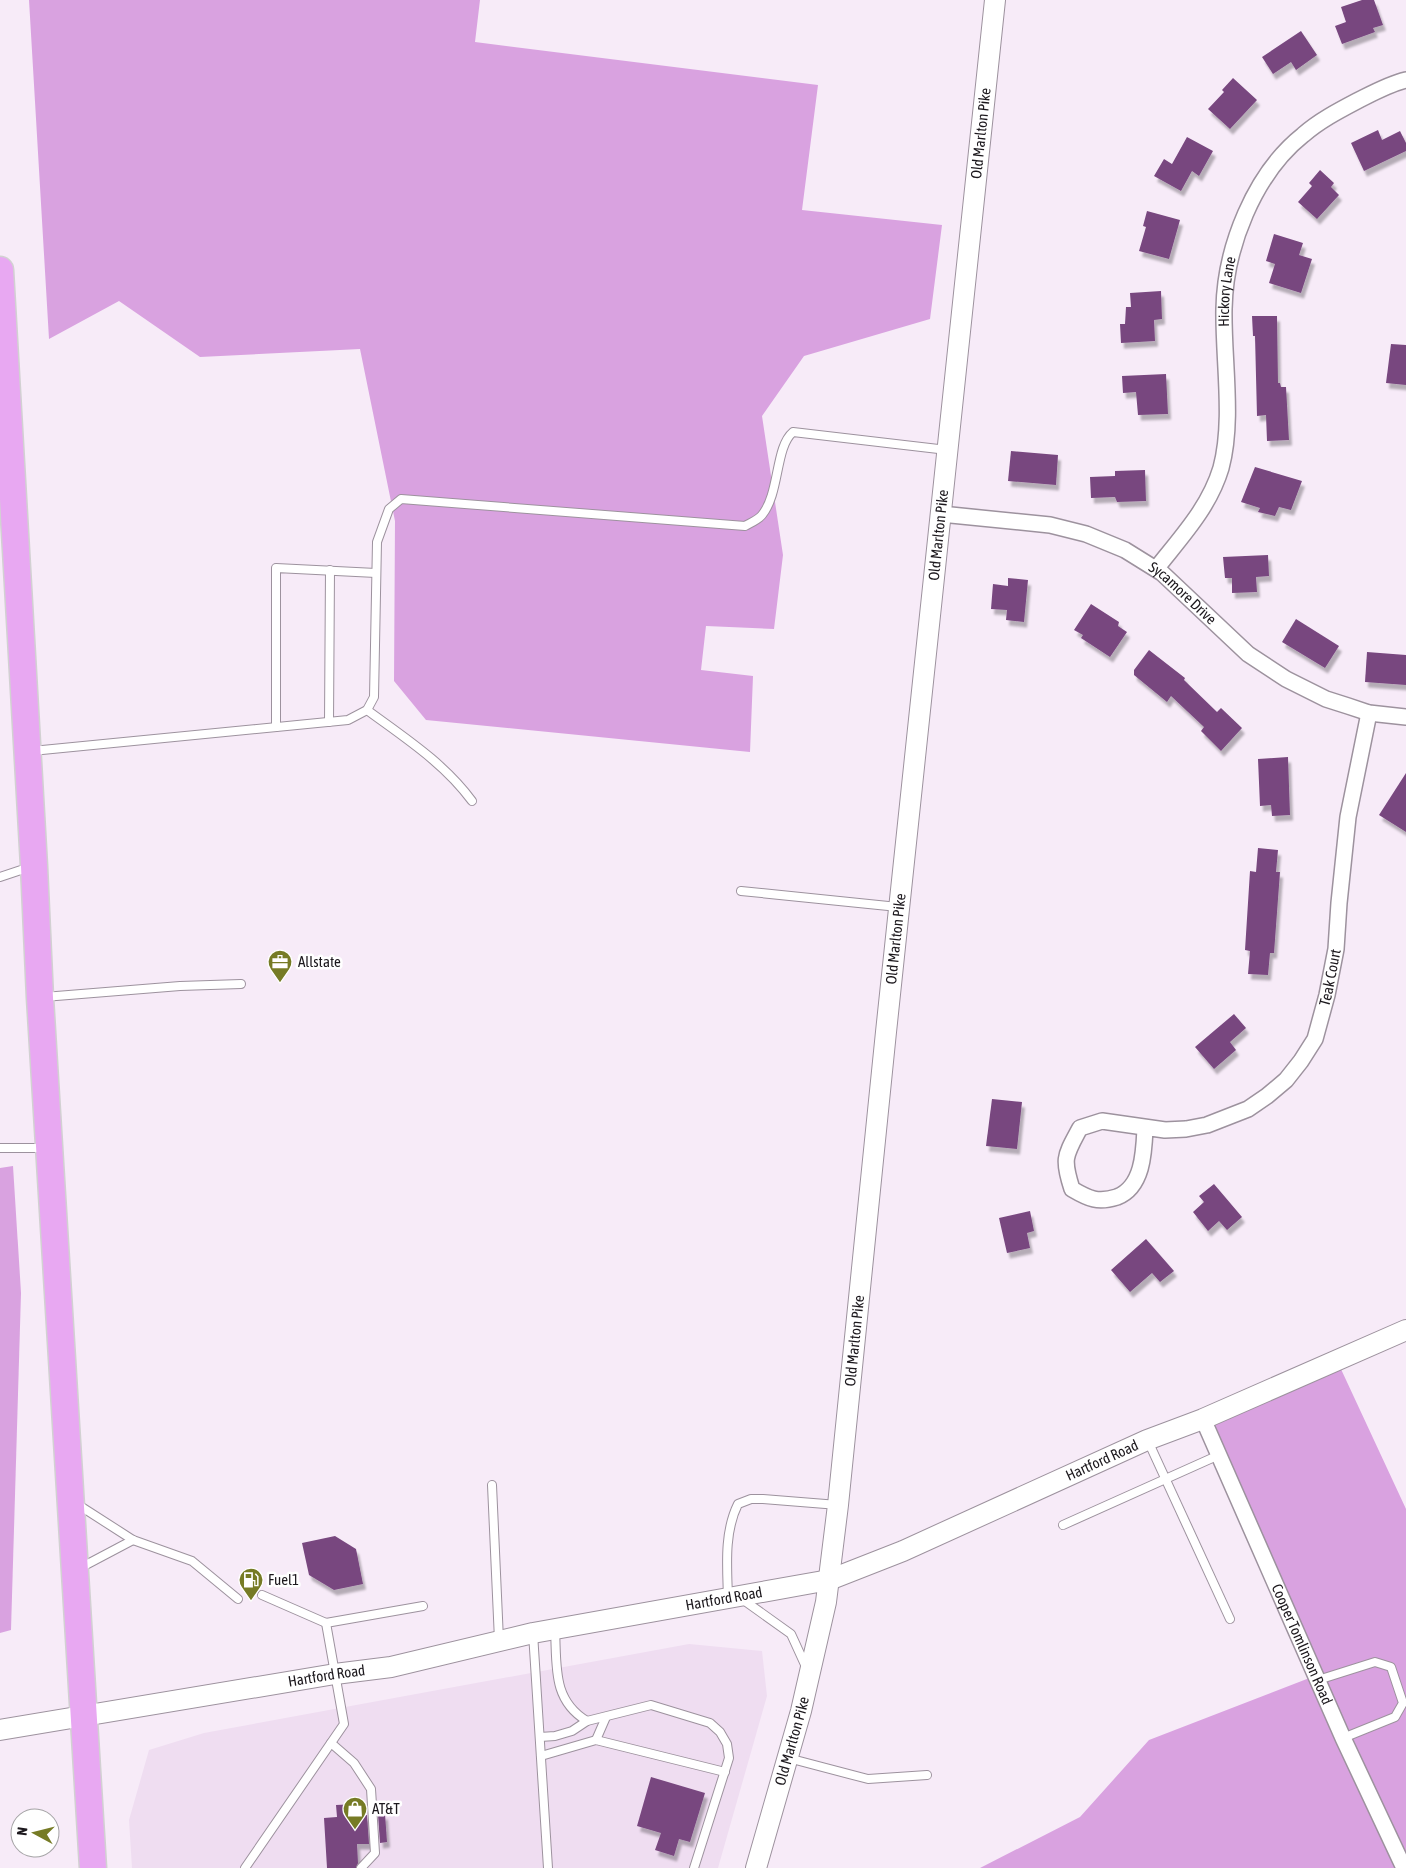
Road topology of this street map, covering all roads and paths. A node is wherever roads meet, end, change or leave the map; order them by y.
1 (995, 0) edge
2 (1406, 80) edge
3 (0, 270) edge
4 (1, 307) edge
5 (947, 450) junction
6 (941, 514) junction
7 (1156, 569) junction
8 (330, 570) junction
9 (376, 573) junction
10 (367, 710) junction
11 (1369, 713) junction
12 (1406, 717) edge
13 (329, 722) junction
14 (276, 727) junction
15 (28, 751) junction
16 (472, 801) dead end
17 (34, 866) junction
18 (0, 877) edge
19 (741, 891) dead end
20 (900, 908) junction
21 (241, 984) dead end
22 (40, 998) junction
23 (1145, 1128) junction
24 (0, 1148) edge
25 (50, 1148) junction
26 (1406, 1330) edge
27 (1203, 1419) junction
28 (1148, 1440) junction
29 (1219, 1456) junction
30 (1165, 1479) junction
31 (492, 1485) dead end
32 (71, 1500) junction
33 (838, 1505) junction
34 (1063, 1525) dead end
35 (133, 1540) junction
36 (76, 1571) junction
37 (829, 1580) junction
38 (262, 1595) dead end
39 (733, 1598) junction
40 (238, 1599) dead end
41 (423, 1606) dead end
42 (1230, 1619) dead end
43 (326, 1623) junction
44 (555, 1629) junction
45 (534, 1633) junction
46 (499, 1642) junction
47 (335, 1674) junction
48 (810, 1675) junction
49 (1318, 1680) junction
50 (84, 1715) junction
51 (606, 1717) junction
52 (587, 1721) junction
53 (0, 1730) edge
54 (540, 1737) junction
55 (1343, 1738) junction
56 (596, 1740) junction
57 (331, 1743) junction
58 (541, 1756) junction
59 (788, 1758) junction
60 (725, 1772) junction
61 (927, 1775) dead end
62 (93, 1868) edge
63 (245, 1868) edge
64 (361, 1868) edge
65 (548, 1868) edge
66 (694, 1868) edge
67 (756, 1868) edge
68 (1404, 1868) edge

1 - 5 street, Old Marlton Pike
2 - 7 street, Hickory Lane
3 - 4 highway
4 - 15 highway
5 - 6 street, Old Marlton Pike
5 - 9 lane
6 - 7 street, Sycamore Drive
6 - 20 street, Old Marlton Pike
7 - 11 street, Sycamore Drive
8 - 9 lane
8 - 13 lane
8 - 14 lane
9 - 10 lane
10 - 13 lane
10 - 16 lane
11 - 12 street, Sycamore Drive
11 - 23 street, Teak Court
13 - 14 lane
14 - 15 lane
15 - 17 highway
17 - 18 lane
17 - 22 highway
19 - 20 lane
20 - 33 street, Old Marlton Pike
21 - 22 lane
22 - 25 highway
23 - 23 street, Teak Court
24 - 25 lane
25 - 32 highway
26 - 27 street, Hartford Road
27 - 28 street, Hartford Road
27 - 29 street, Cooper Tomlinson Road
28 - 30 lane
28 - 37 street, Hartford Road
29 - 30 lane
29 - 49 street, Cooper Tomlinson Road
30 - 34 lane
30 - 42 lane
31 - 46 lane
32 - 35 lane
32 - 36 highway
33 - 37 street, Old Marlton Pike
33 - 39 lane
35 - 36 lane
35 - 40 lane
36 - 50 highway
37 - 39 street, Hartford Road
37 - 48 street, Old Marlton Pike
38 - 43 lane
39 - 44 street, Hartford Road
39 - 48 lane
41 - 43 lane
43 - 47 lane
44 - 45 street, Hartford Road
44 - 52 lane
45 - 46 street, Hartford Road
45 - 54 lane
46 - 47 street, Hartford Road
47 - 50 street, Hartford Road
47 - 57 lane
48 - 59 street, Old Marlton Pike
49 - 55 street, Cooper Tomlinson Road
49 - 55 lane
50 - 53 street, Hartford Road
50 - 62 highway
51 - 52 lane
51 - 56 lane
51 - 60 lane
52 - 54 lane
54 - 58 lane
55 - 68 street, Cooper Tomlinson Road
56 - 58 lane
56 - 60 lane
57 - 63 lane
57 - 64 lane
58 - 65 lane
59 - 61 lane
59 - 67 street, Old Marlton Pike
60 - 66 lane

